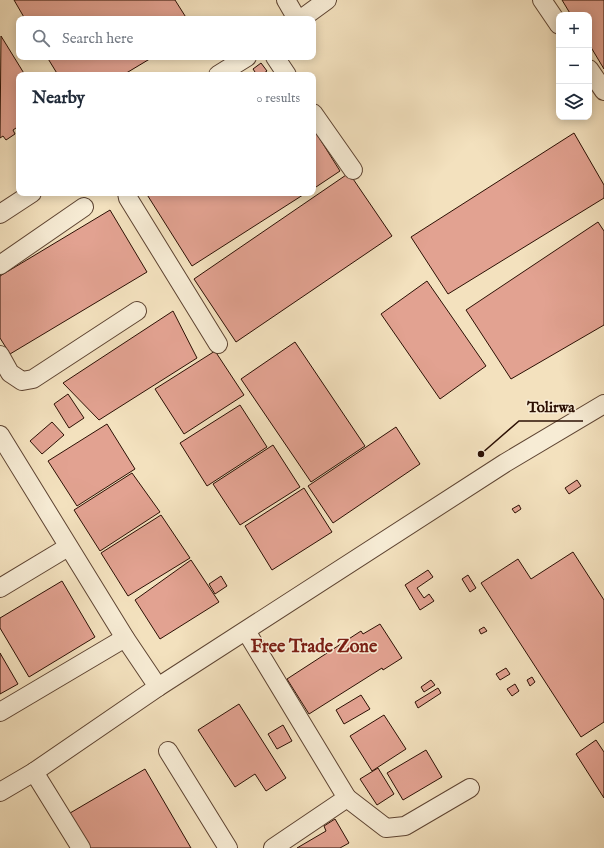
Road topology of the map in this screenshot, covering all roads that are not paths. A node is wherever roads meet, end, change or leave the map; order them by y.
1 (286, 0) edge
2 (327, 0) edge
3 (542, 0) edge
4 (295, 16) edge
5 (305, 16) edge
6 (556, 21) edge
7 (242, 60) edge
8 (277, 60) edge
9 (223, 72) edge
10 (285, 72) edge
11 (592, 73) edge
12 (604, 91) edge
13 (316, 117) edge
14 (353, 170) dead end
15 (27, 196) edge
16 (128, 196) edge
17 (84, 207) dead end
18 (0, 214) edge
19 (0, 265) edge
20 (137, 310) dead end
21 (218, 344) dead end
22 (0, 355) edge
23 (604, 404) edge
24 (0, 435) edge
25 (68, 547) junction
26 (0, 588) edge
27 (246, 631) junction
28 (125, 638) junction
29 (158, 687) junction
30 (0, 712) edge
31 (168, 751) dead end
32 (34, 772) junction
33 (470, 788) dead end
34 (0, 792) edge
35 (347, 798) junction
36 (81, 848) edge
37 (228, 848) edge
38 (273, 848) edge

1 - 4 lane
2 - 5 lane
3 - 6 lane
7 - 9 lane
8 - 10 lane
11 - 12 lane
13 - 14 lane
15 - 18 lane
16 - 21 lane
17 - 19 lane
20 - 22 lane
23 - 27 lane
24 - 25 lane
25 - 26 lane
25 - 28 lane
27 - 29 lane
27 - 35 lane
28 - 29 lane
28 - 30 lane
29 - 32 lane
31 - 37 lane
32 - 34 lane
32 - 36 lane
33 - 35 lane
35 - 38 lane

